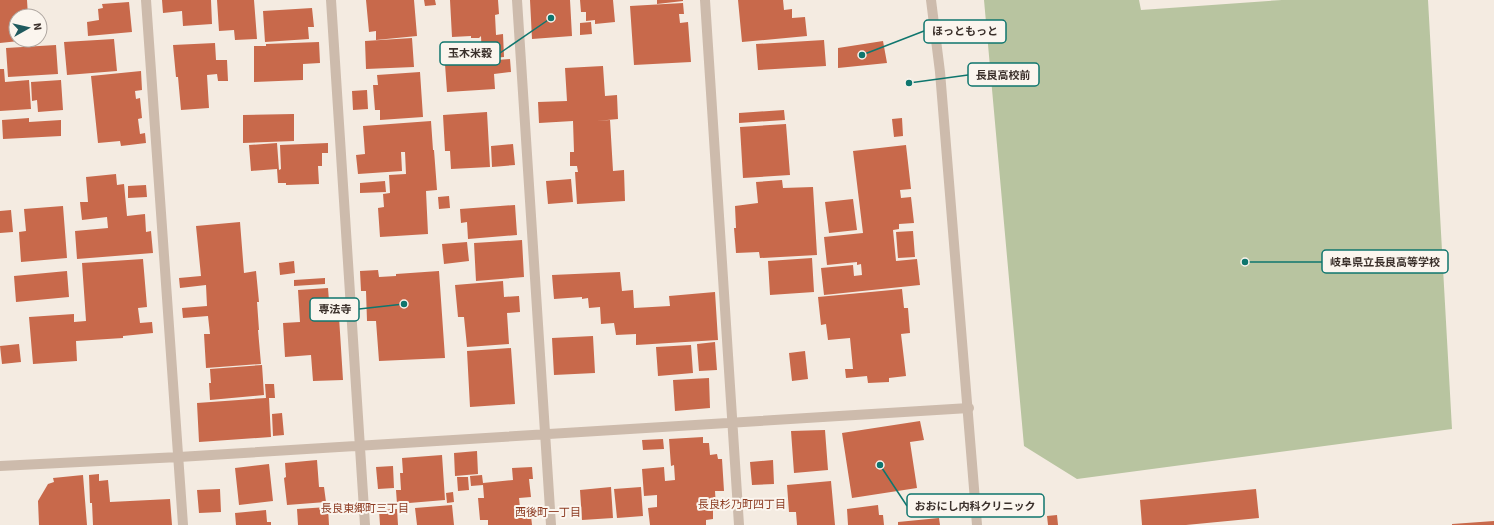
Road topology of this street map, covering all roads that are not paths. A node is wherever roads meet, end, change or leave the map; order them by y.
1 (146, 0) edge
2 (331, 0) edge
3 (517, 0) edge
4 (705, 0) edge
5 (931, 0) edge
6 (969, 408) junction
7 (733, 423) junction
8 (545, 434) junction
9 (360, 446) junction
10 (179, 457) junction
11 (0, 466) edge
12 (183, 525) edge
13 (365, 525) edge
14 (551, 525) edge
15 (739, 525) edge
16 (978, 525) edge

1 - 10 street
2 - 9 street
3 - 8 street
4 - 7 street
5 - 6 street
6 - 7 street
6 - 16 street
7 - 8 street
7 - 15 street
8 - 9 street
8 - 14 street
9 - 10 street
9 - 13 street
10 - 11 street
10 - 12 street

